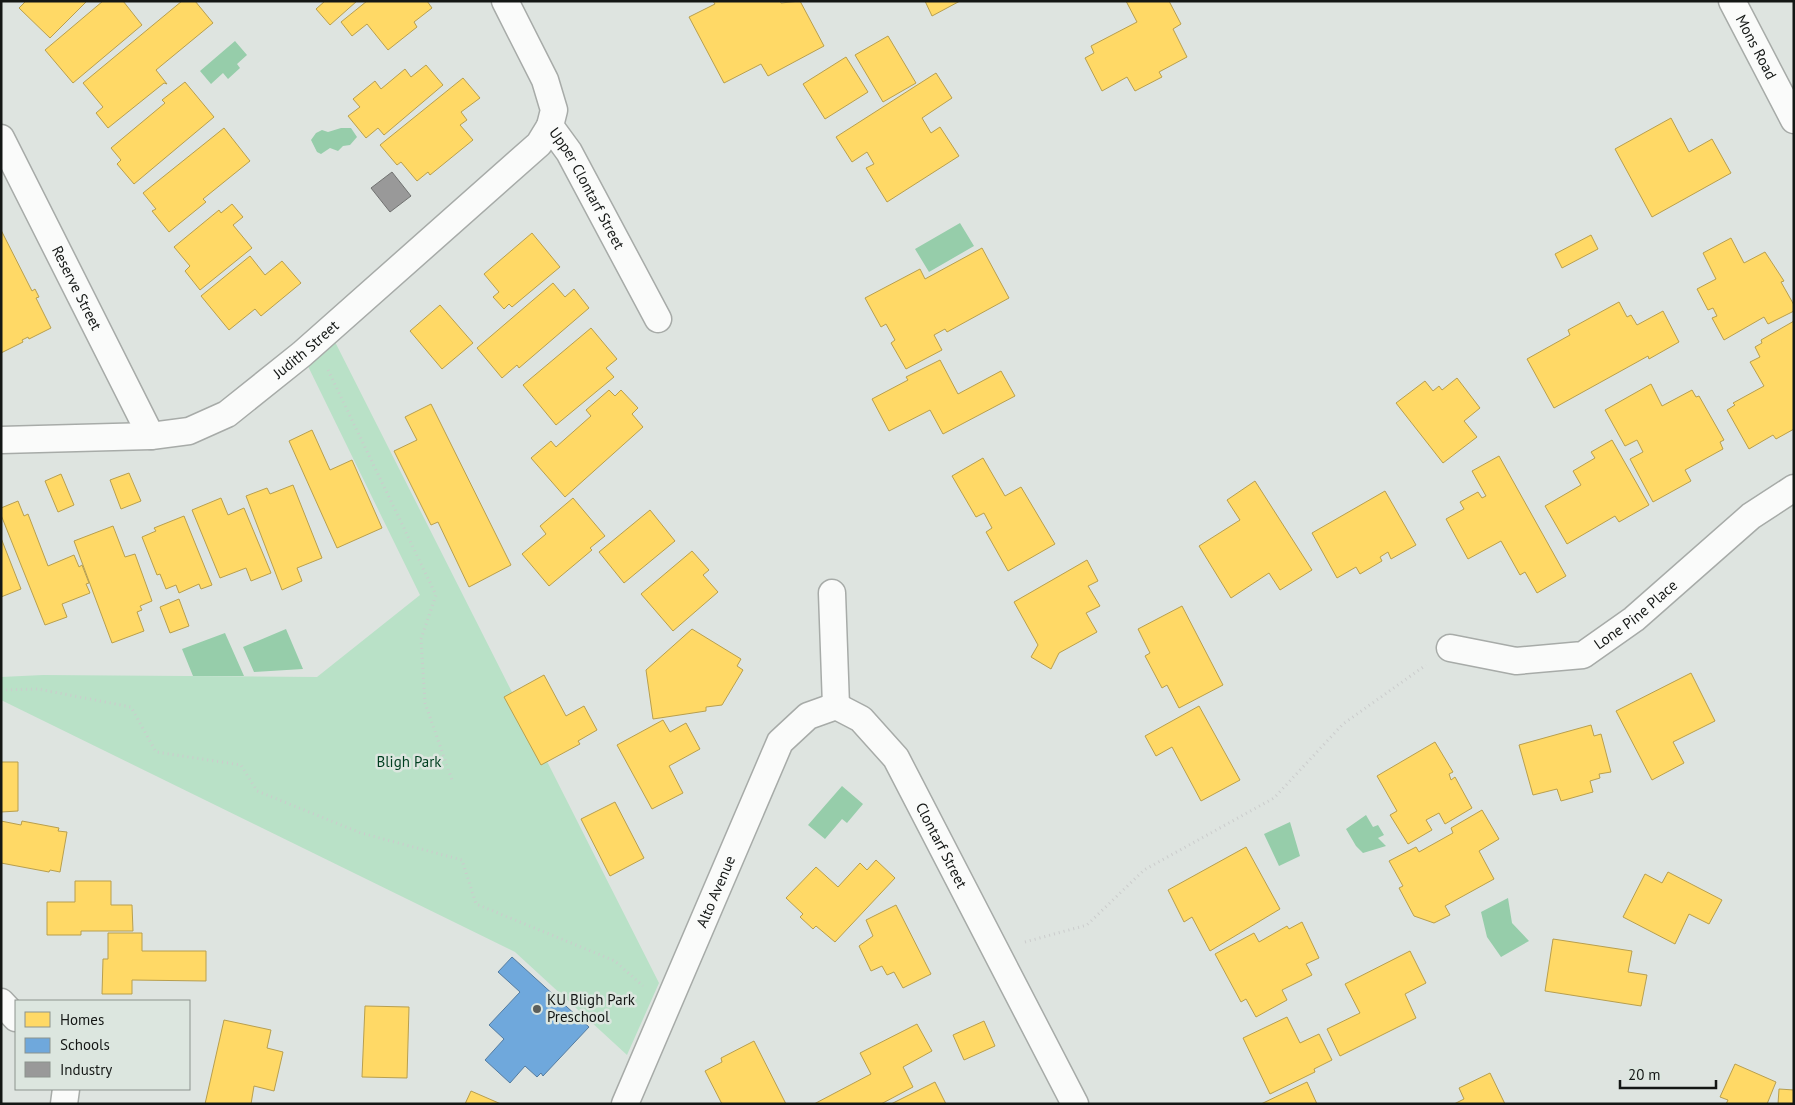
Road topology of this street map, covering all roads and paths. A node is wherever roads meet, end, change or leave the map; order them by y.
1 (505, 1) edge
2 (1732, 1) edge
3 (1794, 120) edge
4 (550, 126) junction
5 (1, 138) edge
6 (658, 319) dead end
7 (314, 342) junction
8 (151, 436) junction
9 (1, 440) edge
10 (1794, 488) edge
11 (832, 594) dead end
12 (1450, 648) joint
13 (1, 690) edge
14 (836, 706) junction
15 (452, 780) dead end
16 (995, 950) junction
17 (648, 990) dead end
18 (1, 1002) edge
19 (15, 1017) edge
20 (66, 1090) edge
21 (64, 1104) edge
22 (625, 1104) edge
23 (1075, 1104) edge

1 - 4 street, Upper Clontarf Street
2 - 3 street, Mons Road
4 - 6 street, Upper Clontarf Street
4 - 7 street, Judith Street
5 - 8 street, Reserve Street
7 - 8 street, Judith Street
7 - 15 path
8 - 9 street, Judith Street
10 - 12 street, Lone Pine Place
11 - 14 street
12 - 16 path
13 - 17 path
14 - 16 street, Clontarf Street
14 - 22 street, Alto Avenue
16 - 23 street, Clontarf Street
18 - 19 street
20 - 21 street

